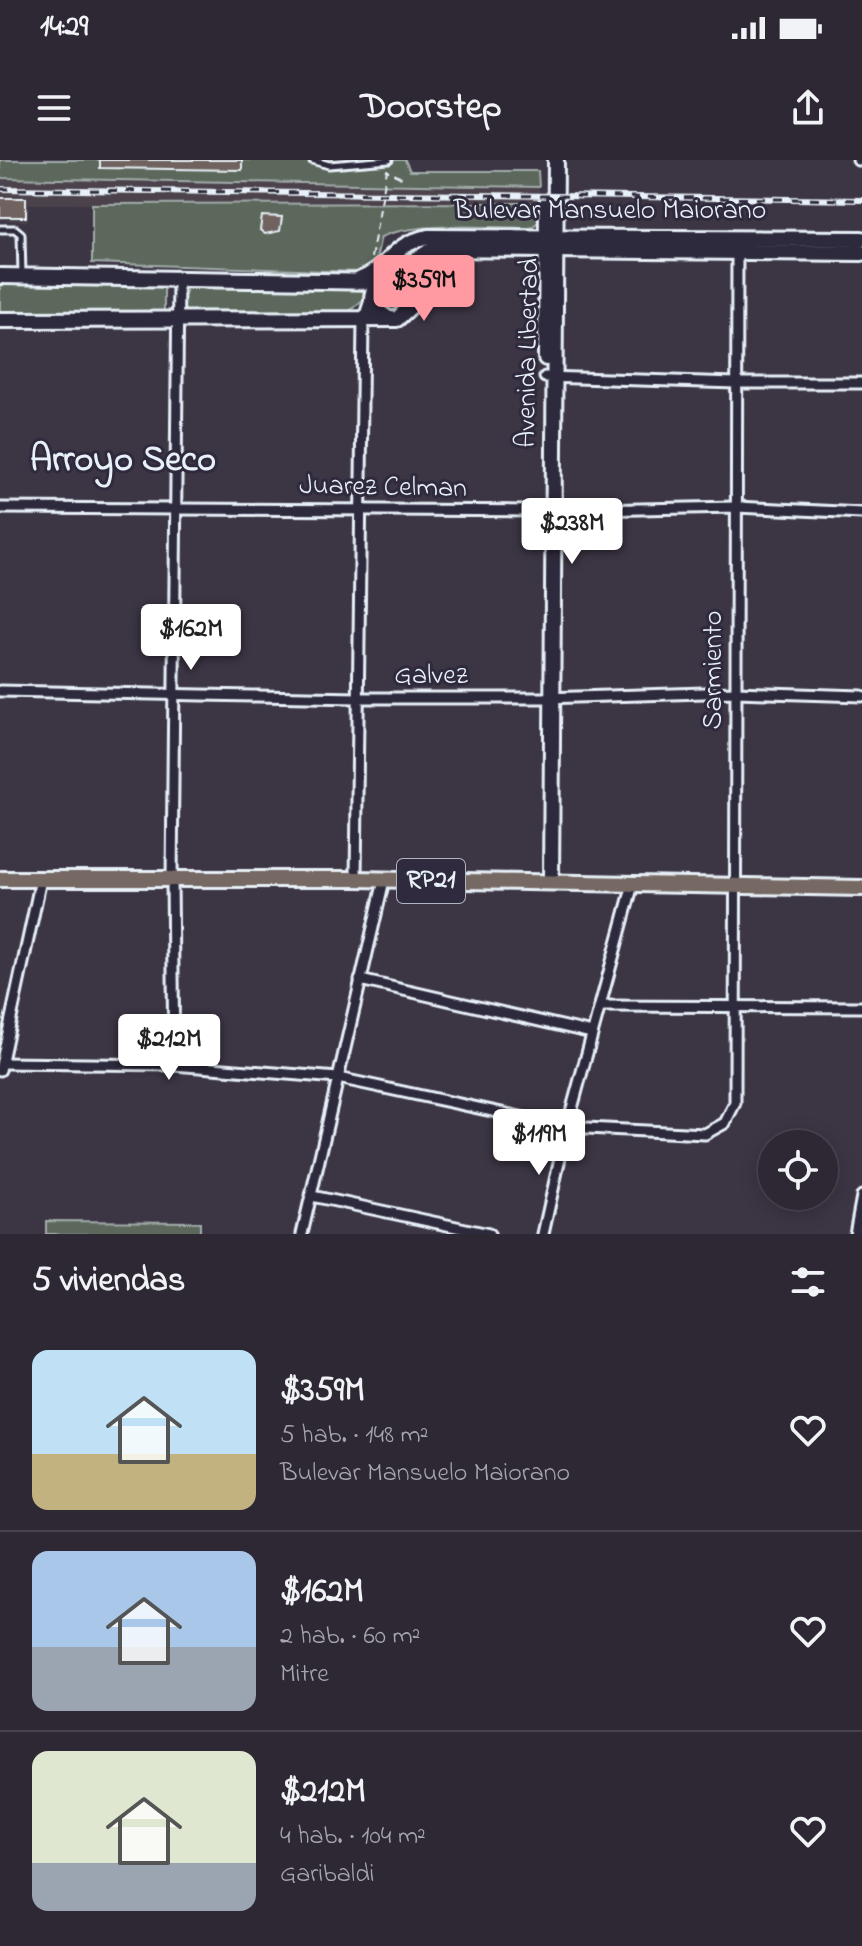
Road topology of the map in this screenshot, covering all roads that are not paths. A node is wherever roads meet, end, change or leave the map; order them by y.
1 (312, 160) edge
2 (389, 160) edge
3 (547, 160) edge
4 (556, 160) edge
5 (0, 229) edge
6 (862, 239) edge
7 (409, 241) junction
8 (551, 243) junction
9 (737, 245) junction
10 (862, 253) edge
11 (388, 259) junction
12 (415, 271) junction
13 (0, 276) edge
14 (22, 276) junction
15 (178, 279) junction
16 (359, 280) junction
17 (381, 281) junction
18 (412, 291) junction
19 (372, 296) junction
20 (390, 319) junction
21 (0, 320) edge
22 (363, 321) junction
23 (176, 322) junction
24 (550, 377) junction
25 (736, 383) junction
26 (862, 383) edge
27 (736, 507) junction
28 (0, 508) edge
29 (174, 508) junction
30 (359, 509) junction
31 (549, 511) junction
32 (862, 513) edge
33 (0, 691) edge
34 (736, 692) junction
35 (174, 696) junction
36 (862, 696) edge
37 (358, 698) junction
38 (548, 698) junction
39 (0, 879) edge
40 (41, 879) junction
41 (172, 879) junction
42 (356, 879) junction
43 (384, 880) junction
44 (547, 882) junction
45 (633, 884) junction
46 (735, 886) junction
47 (862, 888) edge
48 (360, 980) junction
49 (735, 1004) junction
50 (600, 1006) junction
51 (862, 1007) edge
52 (592, 1033) junction
53 (3, 1041) edge
54 (174, 1065) junction
55 (1, 1067) edge
56 (338, 1078) junction
57 (567, 1127) junction
58 (312, 1196) junction
59 (862, 1196) edge
60 (425, 1220) junction
61 (302, 1234) edge
62 (422, 1234) edge
63 (489, 1234) edge
64 (543, 1234) edge
65 (855, 1234) edge

1 - 2 lane
3 - 8 main road, Avenida Libertad
4 - 8 main road, Avenida Libertad
5 - 14 lane
6 - 9 main road, Bulevar Mansuelo Maiorano
7 - 8 main road, Bulevar Mansuelo Maiorano
7 - 11 main road
7 - 12 street
8 - 9 main road, Bulevar Mansuelo Maiorano
8 - 12 main road, Bulevar Mansuelo Maiorano
8 - 24 main road, Avenida Libertad
9 - 10 main road, Bulevar Mansuelo Maiorano
9 - 25 street, Sarmiento
11 - 16 main road
11 - 17 main road
12 - 18 main road
13 - 14 main road
14 - 15 main road
15 - 16 main road
15 - 23 street
16 - 17 main road
17 - 18 main road
17 - 19 main road
18 - 20 main road
19 - 20 main road
19 - 22 street
20 - 22 main road
21 - 23 main road
22 - 23 main road
22 - 30 street
23 - 29 street
24 - 25 street
24 - 31 main road, Avenida Libertad
25 - 26 street
25 - 27 street, Sarmiento
27 - 31 street, Juarez Celman
27 - 32 street, Juarez Celman
27 - 34 street, Sarmiento
28 - 29 street, Juarez Celman
29 - 30 street, Juarez Celman
29 - 35 street
30 - 31 street, Juarez Celman
30 - 37 street
31 - 38 main road, Avenida Libertad
33 - 35 street, Galvez
34 - 36 street, Galvez
34 - 38 street, Galvez
34 - 46 street, Sarmiento
35 - 37 street, Galvez
35 - 41 street
37 - 38 street, Galvez
37 - 42 street
38 - 44 main road, Avenida Libertad
39 - 40 main road, RP21
40 - 41 main road, RP21
40 - 53 street
41 - 42 main road, RP21
41 - 54 street
42 - 43 main road, RP21
43 - 44 main road, RP21
43 - 48 street
44 - 45 main road, RP21
45 - 46 main road, RP21
45 - 50 street
46 - 47 main road, RP21
46 - 49 street, Sarmiento
48 - 52 street
48 - 56 street
49 - 50 street
49 - 51 street
49 - 57 street, Sarmiento
50 - 52 street
52 - 57 street
53 - 55 street
54 - 55 street
54 - 56 street
56 - 57 street
56 - 58 street
57 - 64 street
58 - 60 street
58 - 61 street
59 - 65 street
60 - 62 street
60 - 63 street

